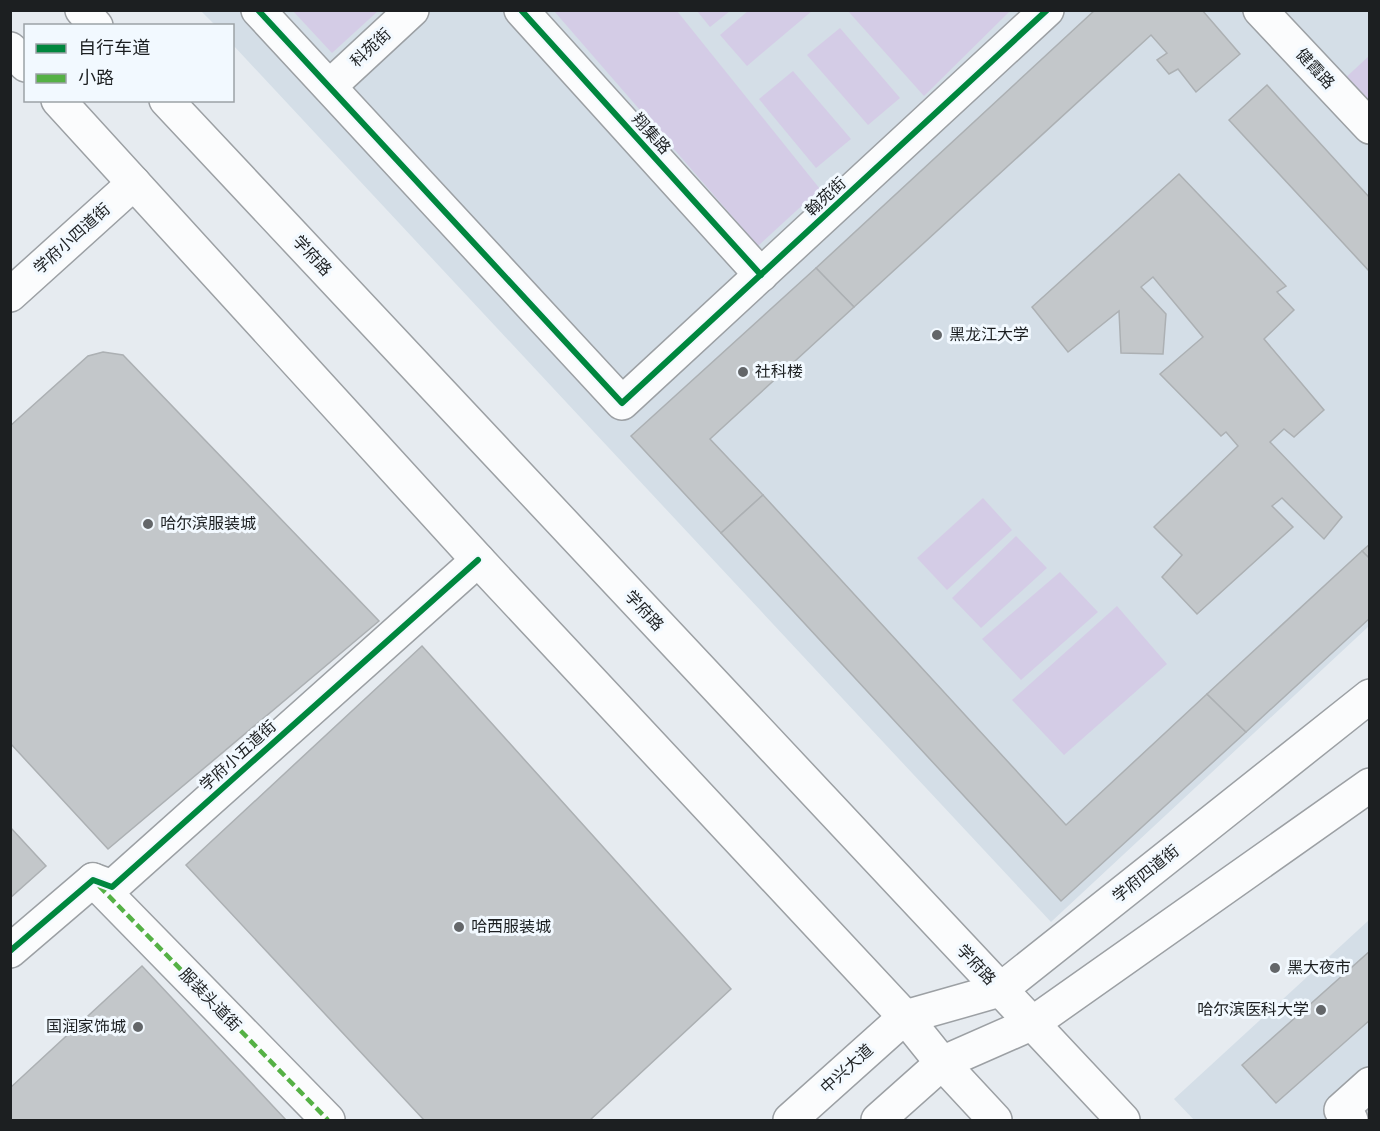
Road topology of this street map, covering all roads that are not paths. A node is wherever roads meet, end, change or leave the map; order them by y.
1 (82, 10) edge
2 (258, 10) edge
3 (412, 10) edge
4 (521, 10) edge
5 (1047, 10) edge
6 (1260, 10) edge
7 (94, 24) edge
8 (10, 49) edge
9 (24, 63) edge
10 (330, 86) junction
11 (60, 102) edge
12 (168, 102) edge
13 (1370, 127) edge
14 (134, 183) junction
15 (761, 275) junction
16 (10, 295) edge
17 (478, 560) junction
18 (1370, 696) edge
19 (1370, 785) edge
20 (93, 880) junction
21 (10, 951) edge
22 (1000, 990) junction
23 (905, 1017) junction
24 (1032, 1023) junction
25 (942, 1063) junction
26 (1370, 1084) edge
27 (328, 1120) edge
28 (790, 1120) edge
29 (878, 1120) edge
30 (995, 1120) edge
31 (1123, 1120) edge
32 (1351, 1120) edge

1 - 7 main road
2 - 10 main road
3 - 10 main road, 科苑街
4 - 15 main road, 翔集路
5 - 15 main road, 翰苑街
6 - 13 main road, 健霞路
8 - 9 main road
10 - 15 main road, 翰苑街
11 - 14 main road
12 - 22 main road, 学府路
14 - 16 main road, 学府小四道街
14 - 17 main road
17 - 20 main road, 学府小五道街
17 - 23 main road
18 - 22 main road, 学府四道街
19 - 24 main road
20 - 21 main road
20 - 27 main road, 服装头道街
22 - 23 main road, 学府四道街
22 - 24 main road, 学府路
23 - 25 main road
23 - 28 main road, 中兴大道
24 - 25 main road
24 - 31 main road, 学府路
25 - 29 main road
25 - 30 main road
26 - 32 main road

